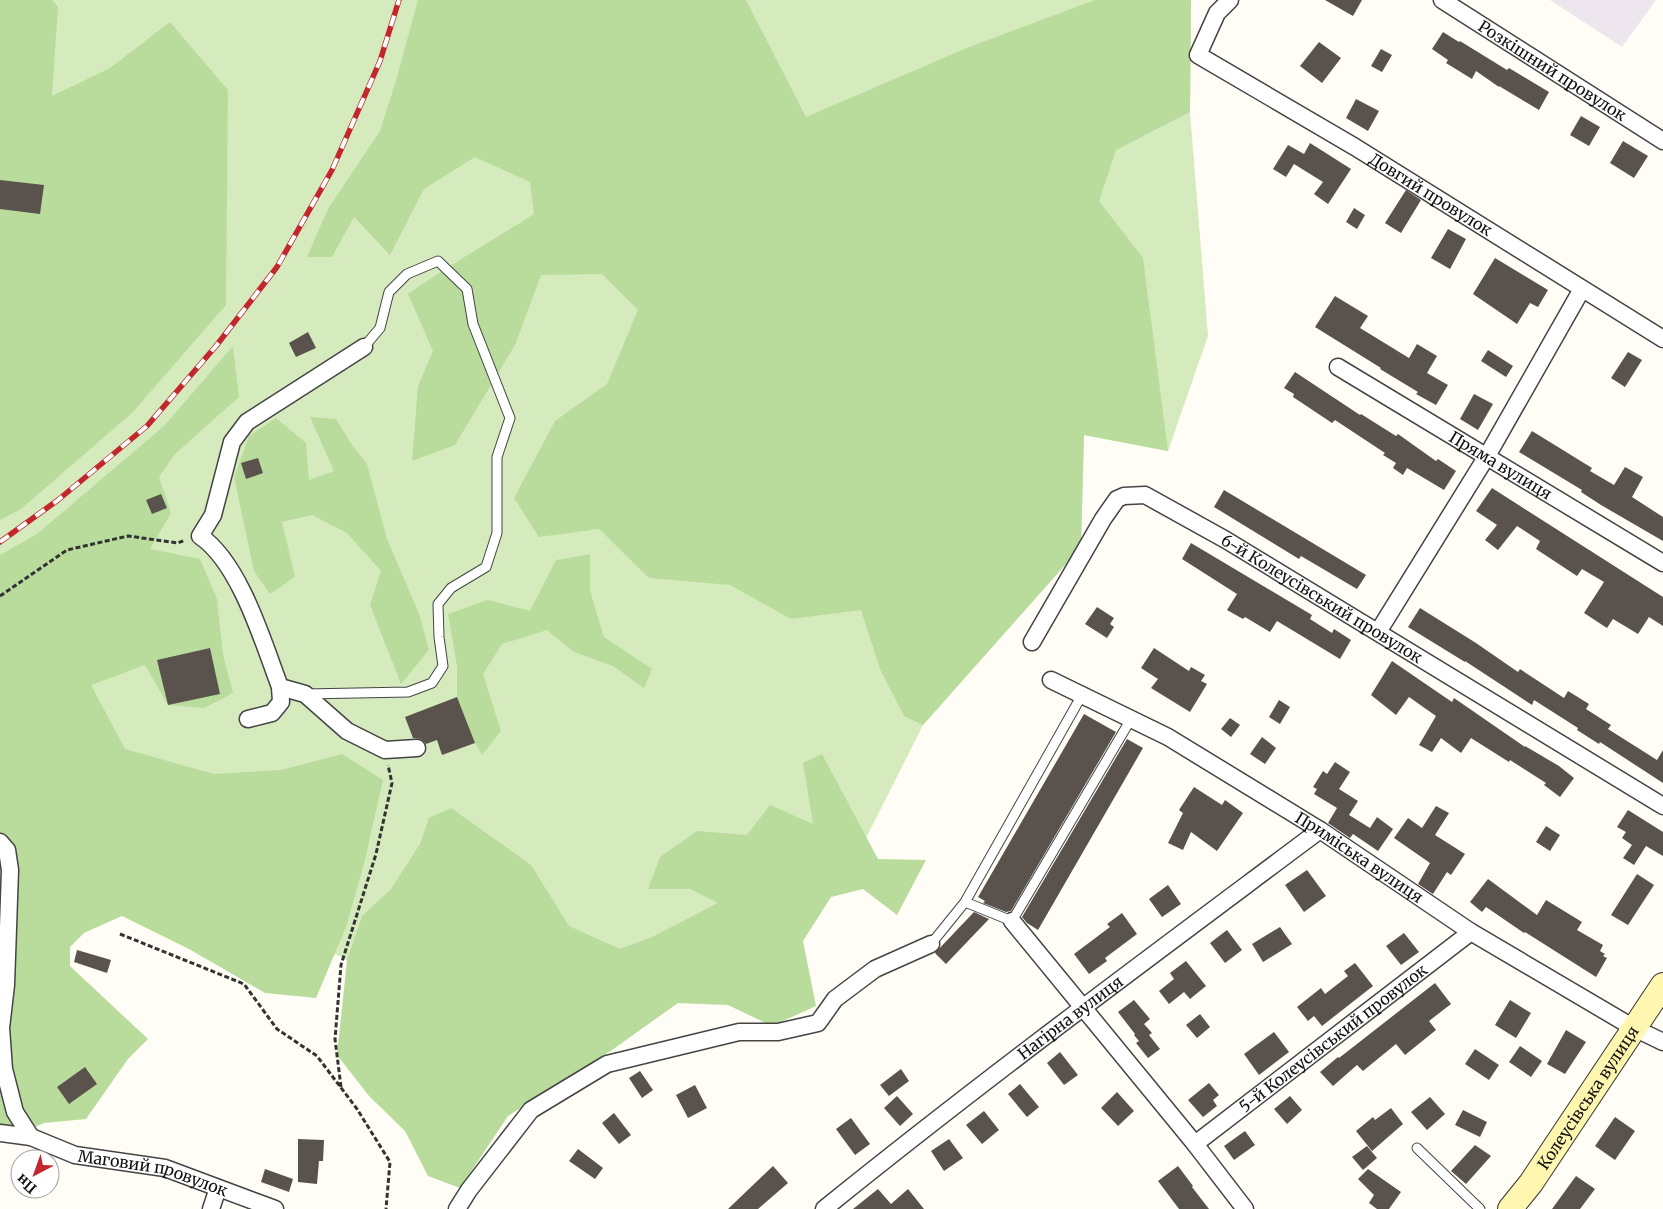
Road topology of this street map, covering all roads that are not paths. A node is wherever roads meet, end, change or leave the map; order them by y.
1 (1230, 0) edge
2 (1442, 0) edge
3 (1663, 141) edge
4 (1582, 289) junction
5 (1663, 339) edge
6 (364, 347) joint
7 (1338, 367) dead end
8 (1487, 456) junction
9 (1663, 563) edge
10 (1378, 632) junction
11 (1032, 642) dead end
12 (1051, 680) dead end
13 (280, 687) junction
14 (305, 694) junction
15 (1082, 695) junction
16 (248, 718) dead end
17 (1131, 719) junction
18 (417, 748) dead end
19 (1663, 806) edge
20 (1320, 830) junction
21 (0, 842) edge
22 (966, 902) junction
23 (1012, 922) junction
24 (1471, 932) junction
25 (931, 944) joint
26 (1663, 985) edge
27 (1082, 1008) junction
28 (1634, 1028) junction
29 (1663, 1042) edge
30 (0, 1133) edge
31 (31, 1137) junction
32 (1195, 1144) junction
33 (1417, 1148) dead end
34 (218, 1188) junction
35 (211, 1209) edge
36 (275, 1209) edge
37 (457, 1209) edge
38 (824, 1209) edge
39 (1245, 1209) edge
40 (1480, 1209) edge
41 (1510, 1209) edge

1 - 4 street, Довгий провулок
2 - 3 street, Розкішний провулок
4 - 5 street, Довгий провулок
4 - 8 street
6 - 13 street
6 - 14 lane
7 - 8 street, Пряма вулиця
8 - 9 street, Пряма вулиця
8 - 10 street
10 - 11 street, 6-й Колеусівський провулок
10 - 19 street, 6-й Колеусівський провулок
12 - 15 street, Приміська вулиця
13 - 14 street
13 - 16 street
14 - 18 street
15 - 17 street, Приміська вулиця
15 - 22 lane
17 - 20 street, Приміська вулиця
17 - 23 lane
20 - 24 street, Приміська вулиця
20 - 27 street, Нагірна вулиця
21 - 31 street
22 - 23 lane
22 - 25 lane
23 - 27 street
24 - 28 street, Приміська вулиця
24 - 32 street, 5-й Колеусівський провулок
25 - 37 street
26 - 28 street, Колеусівська вулиця
27 - 32 street
27 - 38 street, Нагірна вулиця
28 - 29 street, Приміська вулиця
28 - 41 street, Колеусівська вулиця
30 - 31 street, Маговий провулок
31 - 34 street, Маговий провулок
32 - 39 street
33 - 40 lane
34 - 35 street
34 - 36 street, Маговий провулок

